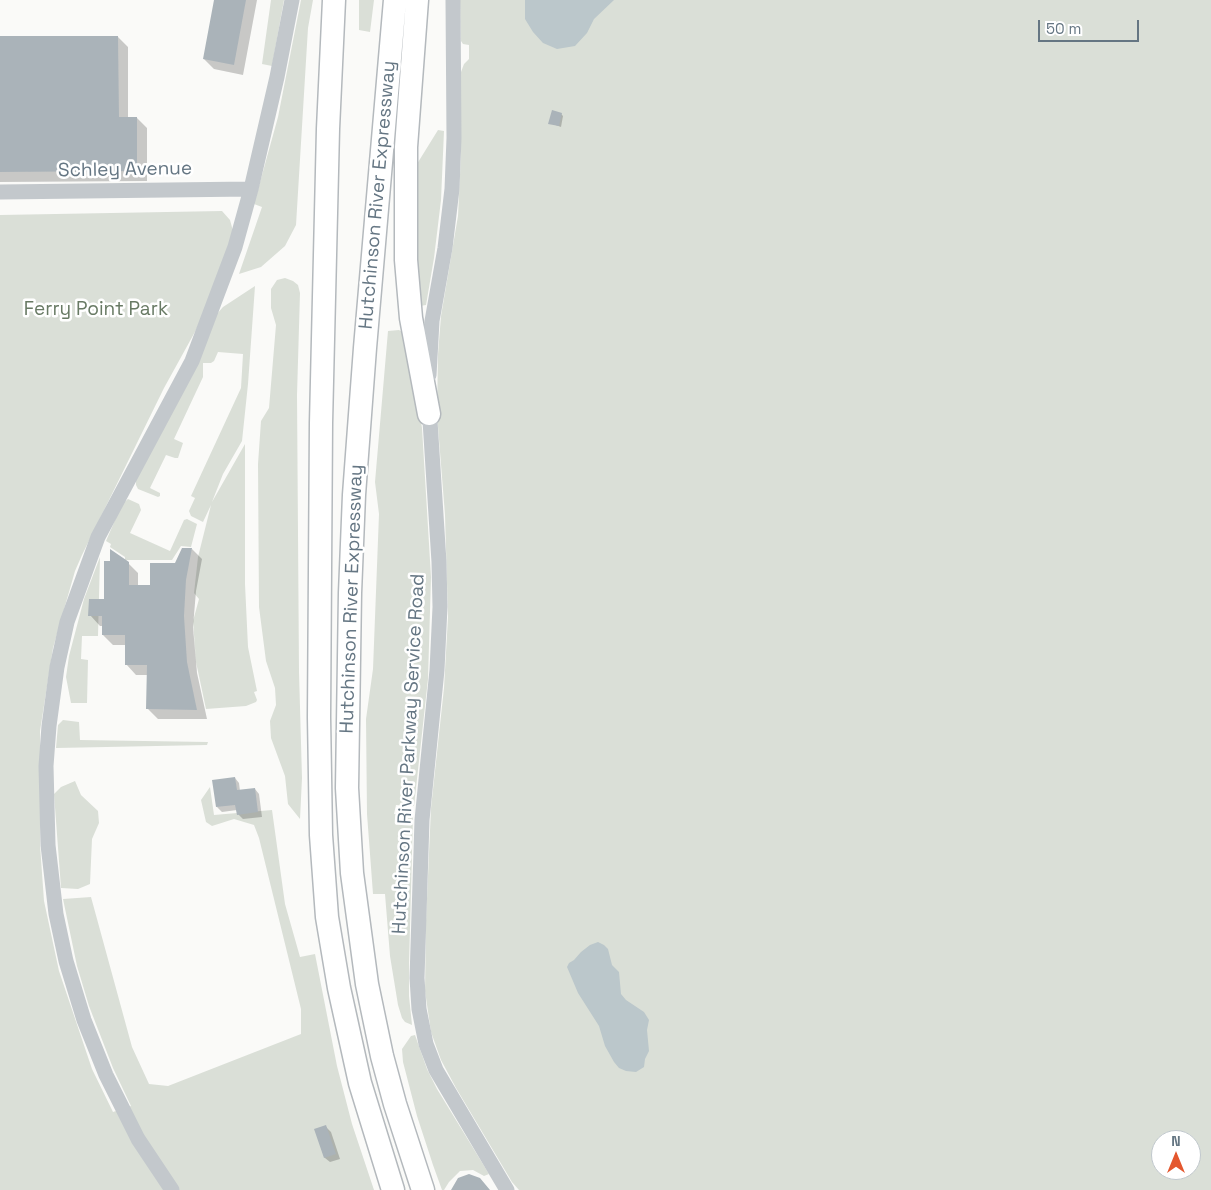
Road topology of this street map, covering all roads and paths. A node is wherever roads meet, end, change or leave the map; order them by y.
1 (292, 0) edge
2 (334, 0) edge
3 (394, 0) edge
4 (416, 0) edge
5 (453, 0) edge
6 (251, 189) junction
7 (0, 192) edge
8 (429, 414) junction
9 (172, 1190) edge
10 (393, 1190) edge
11 (423, 1190) edge
12 (507, 1190) edge

1 - 6 street
2 - 10 highway, Hutchinson River Expressway
3 - 11 highway, Hutchinson River Expressway
4 - 8 highway
5 - 8 street, Hutchinson River Parkway Service Road
6 - 7 street, Schley Avenue
6 - 9 street
8 - 12 street, Hutchinson River Parkway Service Road

